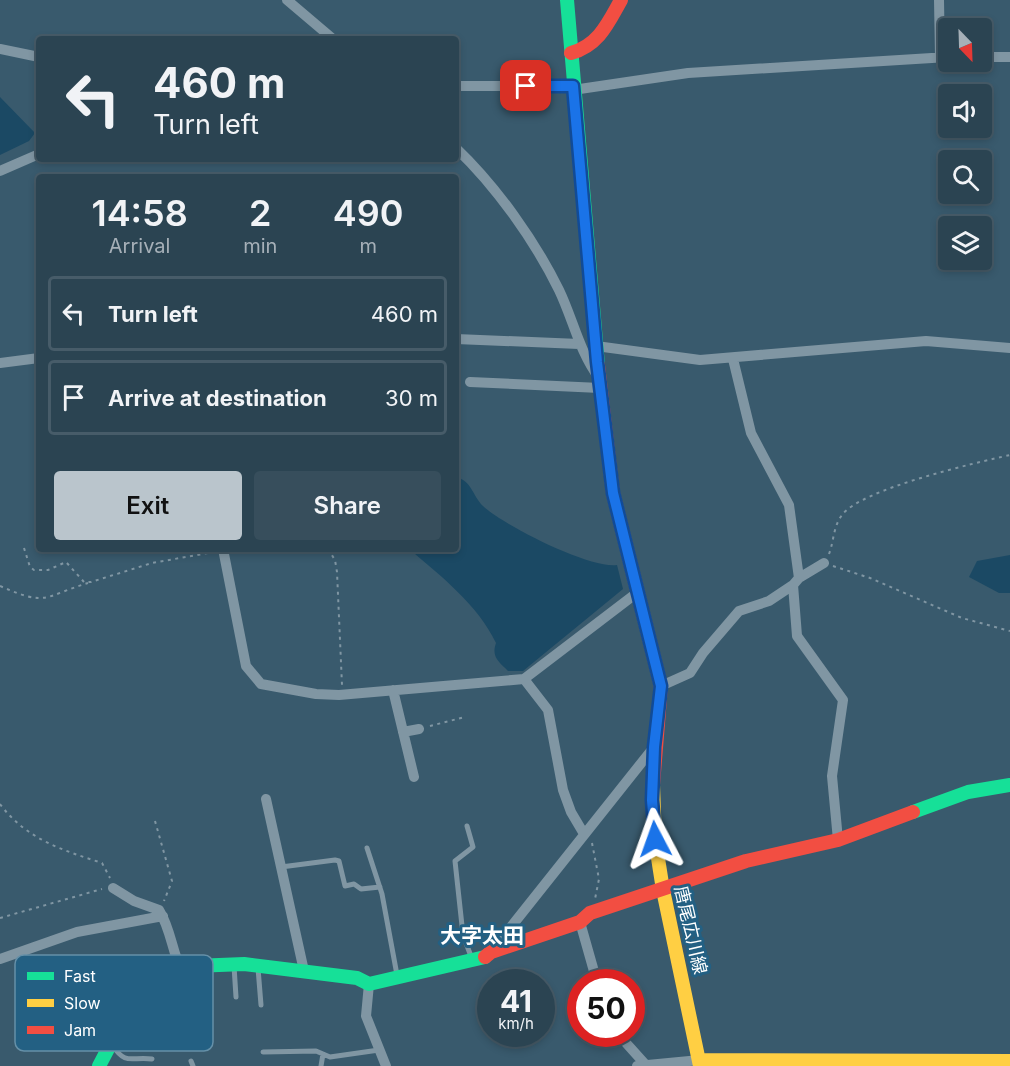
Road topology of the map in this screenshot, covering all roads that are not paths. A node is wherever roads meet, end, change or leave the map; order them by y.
1 (287, 0) edge
2 (567, 0) edge
3 (939, 0) edge
4 (618, 1) edge
5 (941, 18) edge
6 (329, 36) edge
7 (0, 49) edge
8 (571, 53) junction
9 (36, 56) edge
10 (992, 57) edge
11 (1010, 57) edge
12 (938, 58) edge
13 (459, 86) edge
14 (573, 88) junction
15 (459, 152) edge
16 (36, 155) edge
17 (0, 171) edge
18 (459, 339) edge
19 (579, 344) junction
20 (596, 346) junction
21 (1010, 348) edge
22 (36, 358) edge
23 (733, 359) junction
24 (0, 363) edge
25 (470, 382) dead end
26 (600, 383) junction
27 (223, 552) edge
28 (824, 563) road end
29 (796, 581) junction
30 (638, 592) junction
31 (524, 679) junction
32 (661, 686) junction
33 (393, 690) junction
34 (419, 729) road end
35 (403, 732) junction
36 (654, 747) junction
37 (414, 777) dead end
38 (1010, 785) edge
39 (266, 799) dead end
40 (467, 826) dead end
41 (586, 831) junction
42 (838, 840) junction
43 (367, 848) dead end
44 (279, 867) junction
45 (380, 887) junction
46 (112, 888) road end
47 (663, 890) junction
48 (162, 914) junction
49 (585, 918) junction
50 (491, 952) junction
51 (174, 955) edge
52 (0, 959) edge
53 (472, 960) junction
54 (234, 965) junction
55 (213, 966) edge
56 (258, 966) junction
57 (595, 969) edge
58 (304, 971) junction
59 (398, 976) junction
60 (369, 984) junction
61 (236, 997) dead end
62 (261, 1005) dead end
63 (628, 1047) edge
64 (379, 1050) junction
65 (106, 1051) edge
66 (117, 1051) edge
67 (264, 1052) dead end
68 (323, 1054) junction
69 (152, 1059) dead end
70 (1010, 1061) edge
71 (700, 1063) edge
72 (132, 1064) edge
73 (641, 1065) edge
74 (99, 1066) edge
75 (321, 1066) edge
76 (386, 1066) edge

1 - 6 street
2 - 8 street, 唐尾広川線
3 - 5 street
4 - 8 street
7 - 9 street
8 - 14 street, 唐尾広川線
10 - 11 street
12 - 14 street
13 - 14 street
14 - 20 street, 唐尾広川線
15 - 19 street
16 - 17 street
18 - 19 street
19 - 26 street
20 - 23 street
20 - 26 street, 唐尾広川線
21 - 23 street
22 - 24 street
23 - 29 street
25 - 26 street
26 - 30 street, 唐尾広川線
27 - 33 street
28 - 29 street
29 - 32 street
29 - 42 street
30 - 31 street
30 - 32 street, 唐尾広川線
31 - 33 street
31 - 41 street
32 - 36 street, 唐尾広川線
33 - 35 street
34 - 35 street
35 - 37 street
36 - 41 street
36 - 47 street, 唐尾広川線
38 - 42 street
39 - 44 street
40 - 53 lane
41 - 50 street
42 - 47 street
43 - 45 lane
44 - 45 lane
44 - 58 street
45 - 59 lane
46 - 48 street
47 - 49 street
47 - 71 street, 唐尾広川線
48 - 51 street
48 - 52 street
49 - 50 street
49 - 57 street
50 - 53 street
53 - 59 street
54 - 55 street
54 - 56 street
54 - 61 lane
56 - 58 street
56 - 62 lane
58 - 60 street
59 - 60 street
60 - 64 street
63 - 73 street
64 - 68 lane
64 - 76 street
65 - 74 street
66 - 72 lane
67 - 68 lane
68 - 75 lane
69 - 72 lane
70 - 71 street
71 - 73 street

